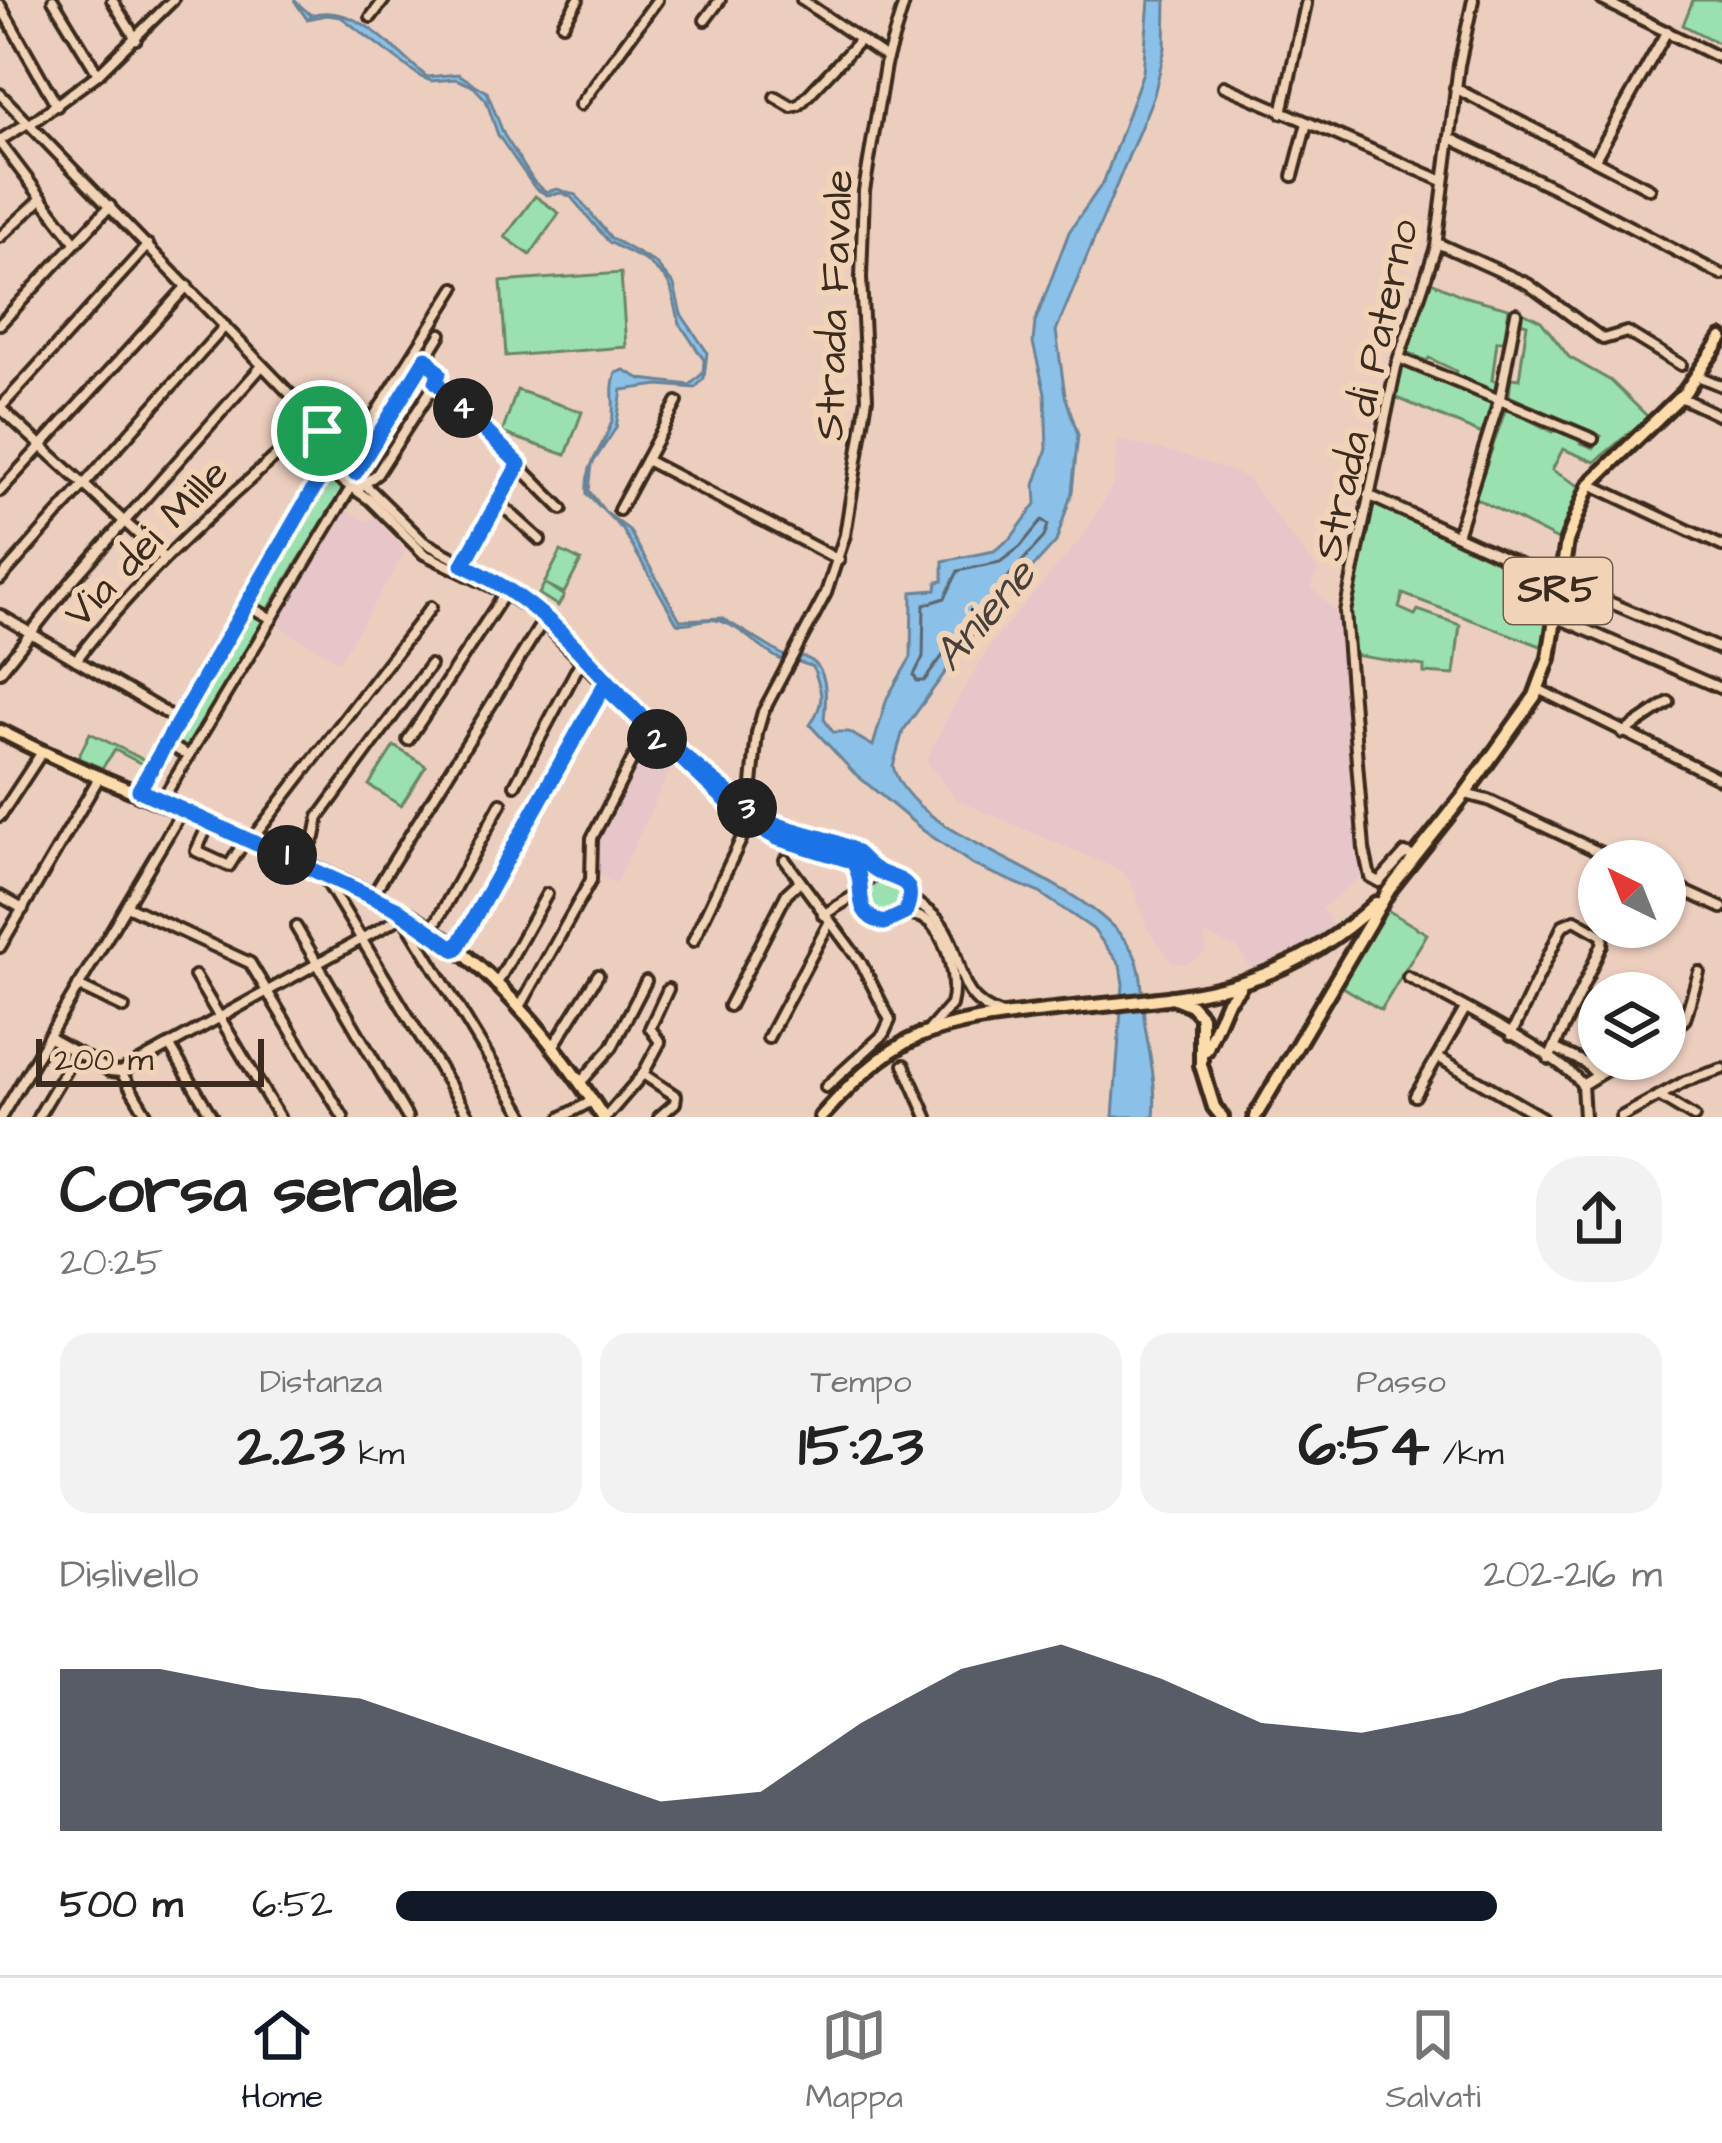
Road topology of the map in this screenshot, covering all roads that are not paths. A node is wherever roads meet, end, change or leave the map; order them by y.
1 (53, 0) edge
2 (112, 0) edge
3 (384, 0) edge
4 (578, 0) edge
5 (657, 0) edge
6 (720, 0) edge
7 (802, 0) edge
8 (905, 0) edge
9 (1472, 0) edge
10 (1602, 0) edge
11 (172, 1) edge
12 (1306, 4) dead end
13 (0, 5) edge
14 (371, 17) dead end
15 (705, 20) dead end
16 (563, 24) dead end
17 (1667, 31) junction
18 (136, 39) junction
19 (860, 40) junction
20 (887, 58) junction
21 (1722, 59) edge
22 (98, 74) junction
23 (1224, 86) dead end
24 (1455, 88) junction
25 (0, 94) edge
26 (775, 97) dead end
27 (580, 105) dead end
28 (57, 106) junction
29 (1282, 113) junction
30 (1307, 123) junction
31 (29, 124) junction
32 (1449, 138) junction
33 (0, 142) edge
34 (1595, 159) junction
35 (1293, 176) dead end
36 (1443, 181) junction
37 (1649, 189) dead end
38 (42, 198) junction
39 (110, 206) junction
40 (0, 236) edge
41 (75, 242) junction
42 (1437, 243) junction
43 (148, 245) junction
44 (1722, 275) edge
45 (188, 286) junction
46 (454, 288) dead end
47 (1516, 314) dead end
48 (0, 324) edge
49 (225, 326) junction
50 (441, 334) dead end
51 (1722, 338) edge
52 (426, 358) junction
53 (1399, 358) junction
54 (1681, 365) dead end
55 (262, 366) junction
56 (1699, 376) junction
57 (436, 382) junction
58 (1722, 386) edge
59 (1680, 397) junction
60 (1499, 398) junction
61 (677, 402) dead end
62 (0, 408) edge
63 (1722, 416) edge
64 (315, 422) junction
65 (322, 431) junction
66 (1593, 439) dead end
67 (41, 446) junction
68 (646, 460) junction
69 (343, 464) junction
70 (519, 464) junction
71 (325, 469) junction
72 (360, 478) junction
73 (1590, 484) junction
74 (86, 485) junction
75 (0, 491) edge
76 (357, 491) junction
77 (1368, 495) junction
78 (496, 501) junction
79 (562, 509) dead end
80 (619, 510) dead end
81 (126, 522) junction
82 (1457, 535) junction
83 (540, 540) dead end
84 (1722, 546) edge
85 (163, 557) junction
86 (839, 560) junction
87 (463, 565) junction
88 (1560, 576) junction
89 (0, 579) edge
90 (506, 593) junction
91 (249, 606) junction
92 (431, 607) dead end
93 (0, 615) edge
94 (1556, 617) junction
95 (272, 619) junction
96 (543, 621) junction
97 (32, 634) junction
98 (1722, 650) edge
99 (76, 660) junction
100 (581, 662) junction
101 (430, 665) dead end
102 (0, 672) edge
103 (604, 686) junction
104 (1538, 689) junction
105 (1722, 689) edge
106 (1669, 703) dead end
107 (181, 722) junction
108 (648, 730) junction
109 (0, 731) edge
110 (1623, 733) junction
111 (407, 740) dead end
112 (168, 744) junction
113 (42, 752) junction
114 (188, 756) junction
115 (100, 775) junction
116 (1722, 780) edge
117 (515, 784) dead end
118 (139, 790) junction
119 (1465, 794) junction
120 (162, 800) junction
121 (501, 803) dead end
122 (182, 809) junction
123 (0, 816) edge
124 (750, 816) junction
125 (210, 821) junction
126 (249, 838) junction
127 (1578, 842) edge
128 (1414, 857) junction
129 (785, 860) dead end
130 (299, 861) junction
131 (320, 871) junction
132 (880, 873) junction
133 (799, 882) junction
134 (861, 889) junction
135 (1389, 890) junction
136 (1686, 892) edge
137 (548, 894) dead end
138 (0, 896) edge
139 (372, 896) junction
140 (910, 896) junction
141 (848, 902) junction
142 (127, 906) junction
143 (1722, 908) edge
144 (23, 909) junction
145 (861, 909) junction
146 (905, 913) junction
147 (405, 915) junction
148 (826, 919) junction
149 (296, 927) dead end
150 (1349, 928) junction
151 (432, 930) junction
152 (361, 938) junction
153 (1358, 940) junction
154 (693, 941) dead end
155 (0, 947) edge
156 (456, 950) junction
157 (316, 964) junction
158 (1699, 972) dead end
159 (598, 975) dead end
160 (194, 976) dead end
161 (1408, 977) dead end
162 (646, 981) dead end
163 (1245, 983) junction
164 (78, 986) junction
165 (496, 987) junction
166 (668, 989) dead end
167 (269, 991) junction
168 (1201, 992) junction
169 (1169, 996) junction
170 (729, 1006) dead end
171 (124, 1008) dead end
172 (519, 1009) junction
173 (1466, 1009) junction
174 (1197, 1010) junction
175 (1004, 1016) junction
176 (1686, 1016) edge
177 (219, 1018) junction
178 (927, 1034) junction
179 (1511, 1035) junction
180 (48, 1037) junction
181 (768, 1038) dead end
182 (170, 1046) junction
183 (553, 1047) junction
184 (1554, 1048) junction
185 (76, 1053) junction
186 (1438, 1057) junction
187 (1549, 1059) junction
188 (1578, 1061) edge
189 (1201, 1064) junction
190 (904, 1065) dead end
191 (1721, 1068) edge
192 (121, 1072) junction
193 (643, 1074) junction
194 (1582, 1080) edge
195 (1587, 1080) edge
196 (580, 1083) junction
197 (1581, 1083) junction
198 (826, 1087) dead end
199 (1414, 1096) dead end
200 (1658, 1096) junction
201 (592, 1101) junction
202 (1218, 1114) edge
203 (1, 1117) edge
204 (38, 1117) edge
205 (148, 1117) edge
206 (212, 1117) edge
207 (279, 1117) edge
208 (343, 1117) edge
209 (407, 1117) edge
210 (469, 1117) edge
211 (525, 1117) edge
212 (562, 1117) edge
213 (604, 1117) edge
214 (659, 1117) edge
215 (820, 1117) edge
216 (927, 1117) edge
217 (1255, 1117) edge
218 (1541, 1117) edge
219 (1584, 1117) edge
220 (1621, 1117) edge
221 (1694, 1117) edge

1 - 22 street
2 - 18 street
3 - 14 street
4 - 16 street
5 - 27 street
6 - 15 street
7 - 19 street
8 - 20 street, Strada Favale
9 - 24 street, Strada di Paterno
10 - 17 street
11 - 18 street
12 - 29 street
13 - 28 street
17 - 21 street
17 - 34 street
18 - 22 street
19 - 20 street
19 - 26 street
20 - 86 street, Strada Favale
22 - 28 street
23 - 29 street
24 - 32 street, Strada di Paterno
24 - 34 street
25 - 31 street
28 - 31 street
29 - 30 street
30 - 35 street
30 - 36 street
31 - 33 street
31 - 39 street
32 - 36 street, Strada di Paterno
32 - 44 street
33 - 38 street
34 - 37 street
36 - 42 street, Strada di Paterno
38 - 40 street
38 - 41 street
39 - 41 street
39 - 43 street
41 - 48 street
42 - 53 street, Strada di Paterno
42 - 54 street
43 - 45 street
43 - 62 street
45 - 49 street
45 - 67 street
46 - 69 street
47 - 60 street
49 - 55 street
49 - 74 street
50 - 52 street
51 - 56 main road, SR5
52 - 57 street
52 - 72 street
53 - 60 street
53 - 77 street, Strada di Paterno
55 - 64 street
55 - 81 street
56 - 58 street
56 - 59 main road, SR5
57 - 70 street
57 - 72 street
59 - 63 street
59 - 73 main road, SR5
60 - 66 street
60 - 82 street
61 - 68 street
62 - 67 street
64 - 65 street
64 - 85 street, Via dei Mille
65 - 69 street
65 - 71 street
67 - 74 street
67 - 75 street
68 - 80 street
68 - 86 street
69 - 71 street
69 - 72 street
70 - 78 street
70 - 79 street
71 - 76 street
71 - 91 street
72 - 76 street
72 - 87 street
73 - 84 street
73 - 88 main road, SR5
74 - 81 street
74 - 89 street
76 - 90 street
76 - 95 street
77 - 82 street
77 - 128 street, Strada di Paterno
78 - 83 street
78 - 87 street
81 - 85 street
81 - 97 street
82 - 88 street
85 - 99 street, Via dei Mille
86 - 124 street, Strada Favale
87 - 124 street
88 - 94 main road, SR5
88 - 98 street
90 - 96 street
90 - 111 street
91 - 95 street
91 - 107 street
92 - 126 street
93 - 97 street
94 - 104 main road, SR5
94 - 105 street
95 - 114 street
96 - 100 street
96 - 139 street
97 - 99 street
97 - 102 street
99 - 107 street
100 - 103 street
100 - 117 street
101 - 130 street
103 - 108 street
103 - 156 street
104 - 110 street
104 - 119 main road, SR5
106 - 110 street
107 - 112 street
108 - 124 street
108 - 172 street
109 - 113 main road
110 - 116 street
112 - 114 street
112 - 118 street
113 - 115 main road
113 - 123 street
114 - 120 street
115 - 118 main road
115 - 144 street
118 - 120 main road
119 - 127 street
119 - 128 main road, SR5
120 - 122 main road
121 - 151 street
122 - 125 main road
122 - 142 street
124 - 132 street
124 - 134 street
124 - 154 street
125 - 126 main road
125 - 126 street
126 - 130 main road
128 - 135 main road, SR5
129 - 133 street
130 - 131 main road
131 - 139 main road
131 - 152 street
132 - 134 street
132 - 140 street
133 - 148 street
133 - 170 street
134 - 141 street
134 - 145 street
135 - 150 main road, SR5
135 - 153 main road, SR5
136 - 143 street
137 - 165 street
138 - 144 street
139 - 147 main road
140 - 146 street
140 - 175 street
141 - 145 street
141 - 148 street
142 - 164 street
142 - 167 street
144 - 155 street
145 - 146 street
146 - 178 street
147 - 151 main road
147 - 152 street
147 - 211 street
148 - 181 street
148 - 198 street
149 - 157 street
150 - 153 main road
150 - 163 main road, SR5
151 - 156 main road
152 - 157 street
152 - 210 street
153 - 217 main road, SR5
156 - 165 main road
157 - 167 street
157 - 209 street
158 - 176 street
159 - 183 street
160 - 177 street
161 - 173 street
162 - 196 street
163 - 168 main road, SR5
163 - 189 main road
164 - 171 street
164 - 180 street
165 - 172 main road
166 - 193 street
167 - 177 street
167 - 208 street
168 - 169 main road, SR5
168 - 174 street
169 - 174 main road
169 - 175 main road, SR5
172 - 183 main road
173 - 179 street
173 - 186 street
174 - 189 main road
175 - 178 main road, SR5
177 - 182 street
177 - 207 street
178 - 215 main road, SR5
179 - 184 street
179 - 187 street
180 - 185 street
180 - 203 street
182 - 192 street
182 - 206 street
183 - 196 main road
184 - 187 street
184 - 188 street
185 - 192 street
185 - 204 street
186 - 199 street
186 - 218 street
187 - 197 street
189 - 202 main road
190 - 216 street
191 - 200 street
192 - 205 street
193 - 213 street
193 - 214 street
194 - 197 street
195 - 197 street
196 - 201 main road
197 - 219 street
200 - 220 street
200 - 221 street
201 - 212 street
201 - 213 main road

